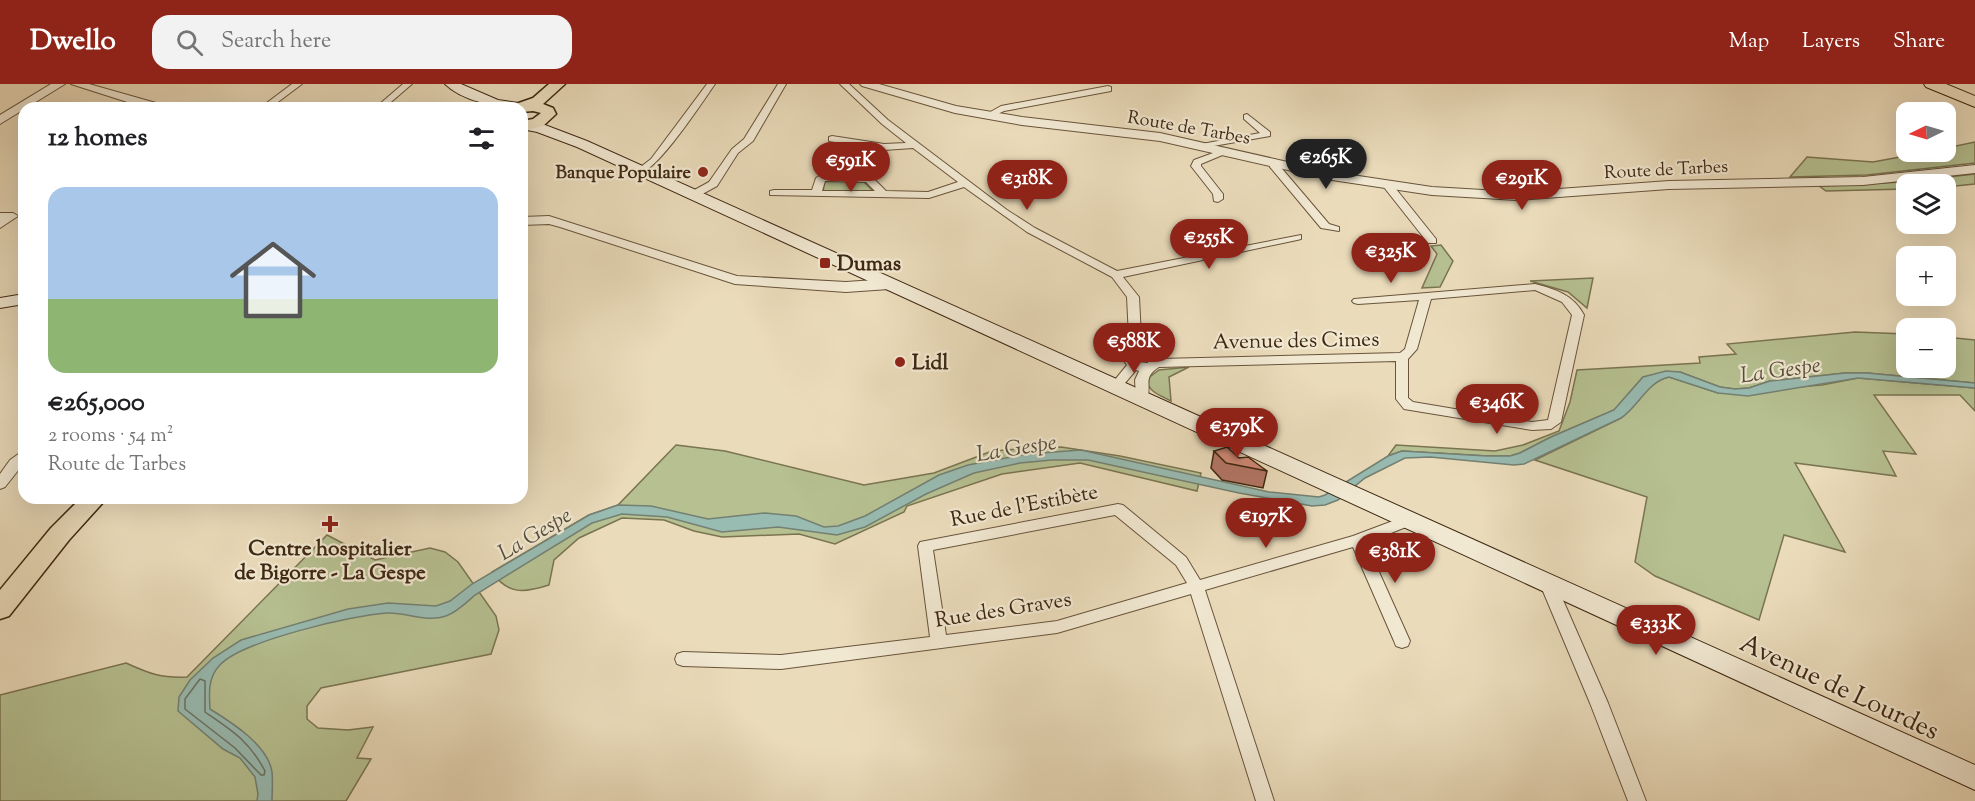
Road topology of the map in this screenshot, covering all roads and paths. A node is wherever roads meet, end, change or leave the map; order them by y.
1 (59, 84) edge
2 (77, 84) edge
3 (298, 84) edge
4 (408, 84) edge
5 (451, 84) edge
6 (558, 84) edge
7 (565, 84) edge
8 (711, 84) edge
9 (782, 84) edge
10 (867, 84) edge
11 (1932, 84) edge
12 (1944, 84) edge
13 (848, 85) edge
14 (1108, 89) dead end
15 (857, 97) junction
16 (1975, 97) edge
17 (30, 102) edge
18 (138, 102) edge
19 (272, 102) edge
20 (386, 102) edge
21 (487, 102) edge
22 (1975, 102) edge
23 (528, 105) edge
24 (528, 108) edge
25 (18, 109) edge
26 (546, 113) junction
27 (989, 115) junction
28 (1247, 117) dead end
29 (0, 120) edge
30 (528, 124) edge
31 (528, 127) edge
32 (558, 134) junction
33 (832, 139) dead end
34 (913, 145) junction
35 (1205, 146) junction
36 (1227, 151) junction
37 (1272, 161) junction
38 (1975, 169) edge
39 (640, 171) junction
40 (965, 183) junction
41 (1388, 186) junction
42 (774, 193) dead end
43 (816, 193) junction
44 (883, 194) junction
45 (693, 195) junction
46 (1218, 199) dead end
47 (0, 216) edge
48 (528, 221) edge
49 (0, 225) edge
50 (1335, 229) dead end
51 (1296, 237) dead end
52 (1432, 241) dead end
53 (1116, 275) junction
54 (889, 284) junction
55 (1426, 296) junction
56 (18, 300) edge
57 (1358, 301) dead end
58 (0, 303) edge
59 (1402, 357) junction
60 (1144, 366) junction
61 (1114, 385) junction
62 (1142, 397) junction
63 (18, 459) edge
64 (18, 460) edge
65 (0, 463) edge
66 (0, 484) edge
67 (74, 504) edge
68 (89, 504) edge
69 (1406, 521) junction
70 (1357, 540) junction
71 (1548, 584) junction
72 (1196, 586) junction
73 (0, 587) edge
74 (0, 609) edge
75 (1402, 641) dead end
76 (939, 642) junction
77 (683, 659) dead end
78 (1975, 778) edge
79 (1265, 801) edge
80 (1637, 801) edge

1 - 17 street
2 - 18 street
3 - 19 street
4 - 20 street
5 - 21 main road
6 - 23 main road
7 - 26 main road
8 - 39 street
9 - 45 street
10 - 15 street
10 - 27 street, Route de Tarbes
11 - 22 highway
12 - 16 highway
13 - 15 street
14 - 27 street
15 - 34 street
24 - 26 main road
25 - 29 street
26 - 30 main road
26 - 32 main road
27 - 35 street, Route de Tarbes
28 - 35 street
31 - 32 main road, Avenue de Lourdes
32 - 39 main road, Avenue de Lourdes
33 - 34 street
34 - 40 street
35 - 36 street, Route de Tarbes
36 - 37 street, Route de Tarbes
36 - 46 street
37 - 41 street, Route de Tarbes
37 - 50 street
38 - 41 street, Route de Tarbes
39 - 45 main road, Avenue de Lourdes
40 - 44 street
40 - 53 street
41 - 52 street
42 - 43 street
43 - 44 street
43 - 44 street
45 - 54 main road, Avenue de Lourdes
47 - 49 street
48 - 54 street
51 - 53 street
53 - 60 street
54 - 61 main road, Avenue de Lourdes
55 - 57 street
55 - 59 street, Avenue des Cimes
55 - 59 street, Avenue des Cimes
56 - 58 main road
59 - 60 street, Avenue des Cimes
60 - 61 street
60 - 62 street
61 - 62 main road, Avenue de Lourdes
62 - 69 main road, Avenue de Lourdes
63 - 65 street
64 - 66 street
67 - 73 main road
68 - 74 main road
69 - 70 street, Rue des Graves
69 - 71 main road, Avenue de Lourdes
70 - 72 street, Rue des Graves
70 - 75 street
71 - 78 main road, Avenue de Lourdes
71 - 80 street
72 - 76 street, Rue des Graves
72 - 76 street, Rue de l'Estibète
72 - 79 street
76 - 77 street, Rue des Graves

